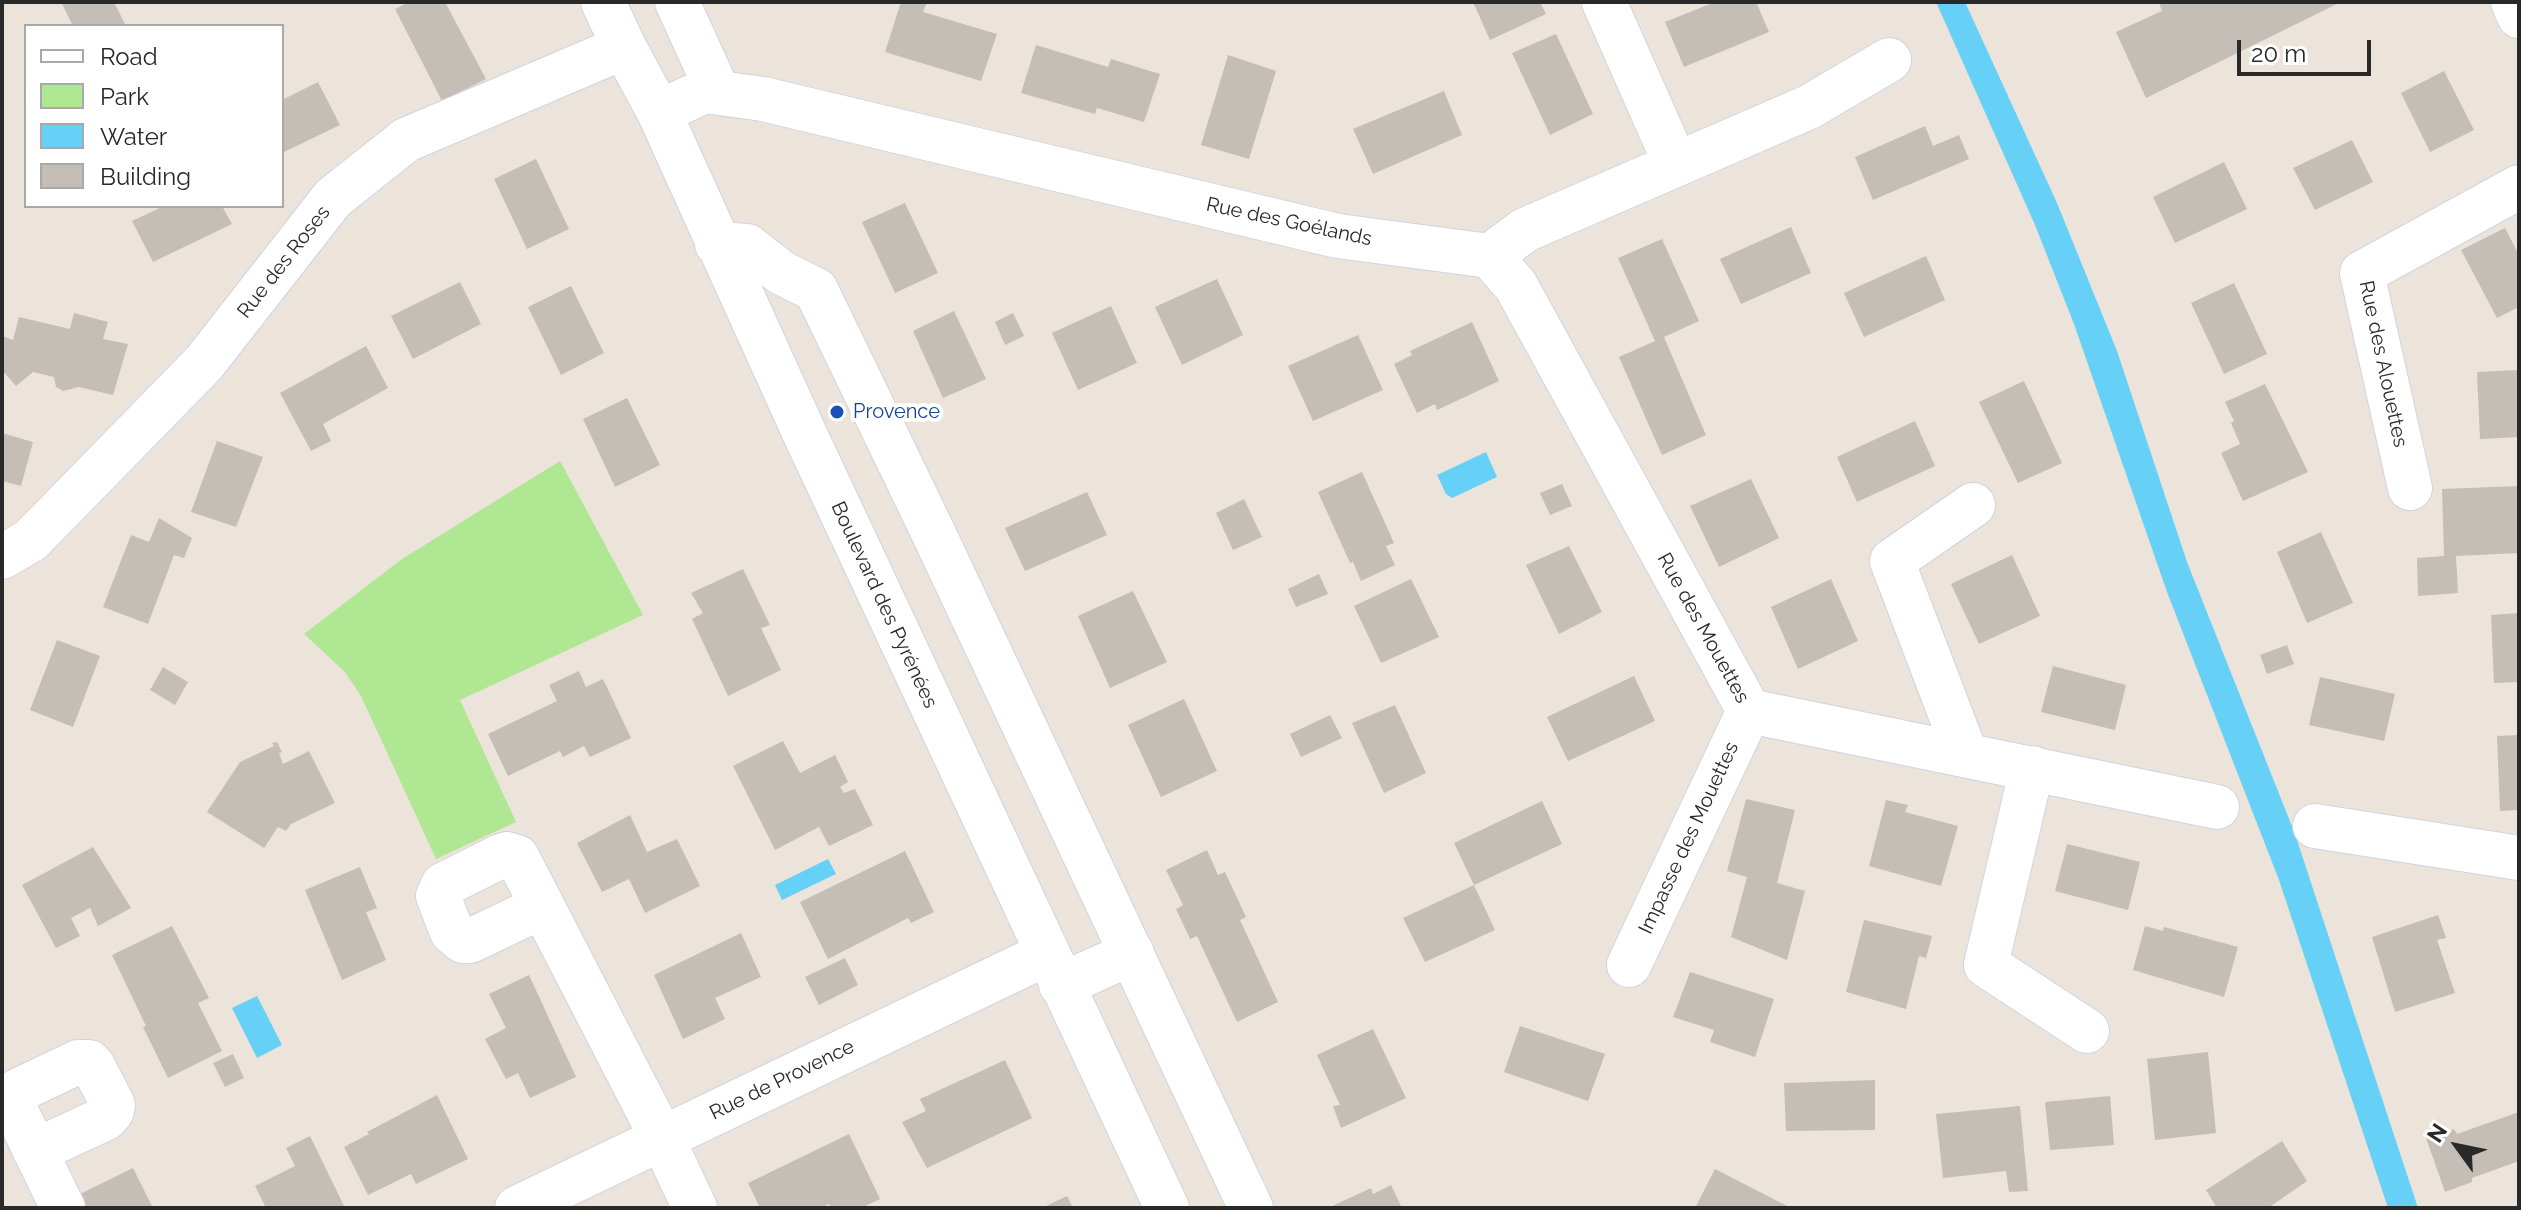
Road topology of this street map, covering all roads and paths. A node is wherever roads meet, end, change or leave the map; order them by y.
1 (603, 2) edge
2 (677, 2) edge
3 (1604, 2) edge
4 (2513, 2) edge
5 (2519, 16) edge
6 (624, 47) junction
7 (1889, 60) dead end
8 (718, 92) junction
9 (659, 112) junction
10 (1676, 165) junction
11 (2519, 187) edge
12 (717, 244) junction
13 (1490, 256) junction
14 (2410, 488) dead end
15 (1973, 505) dead end
16 (2, 557) edge
17 (1749, 711) junction
18 (1966, 755) junction
19 (2032, 768) junction
20 (2217, 807) dead end
21 (2315, 826) dead end
22 (2519, 858) edge
23 (541, 907) dead end
24 (1132, 953) junction
25 (1629, 965) dead end
26 (1054, 970) junction
27 (2087, 1031) dead end
28 (662, 1138) junction
29 (35, 1151) dead end
30 (63, 1208) edge
31 (517, 1208) edge
32 (695, 1208) edge
33 (1167, 1208) edge
34 (1251, 1208) edge

1 - 6 street, Boulevard des Pyrénées
2 - 8 street
3 - 10 street
4 - 5 street
6 - 9 street, Boulevard des Pyrénées
6 - 16 street, Rue des Roses
7 - 10 street
8 - 9 street, Rue des Goélands
8 - 13 street, Rue des Goélands
9 - 12 street, Boulevard des Pyrénées
10 - 13 street
11 - 14 street, Rue des Alouettes
12 - 24 street
12 - 26 street, Boulevard des Pyrénées
13 - 17 street, Rue des Mouettes
15 - 18 street
17 - 18 street, Rue des Mouettes
17 - 25 street, Impasse des Mouettes
18 - 19 street, Rue des Mouettes
19 - 20 street, Rue des Mouettes
19 - 27 street
21 - 22 street
23 - 28 street
24 - 26 street, Rue de Provence
24 - 34 street
26 - 28 street, Rue de Provence
26 - 33 street, Boulevard des Pyrénées
28 - 31 street, Rue de Provence
28 - 32 street
29 - 30 street

